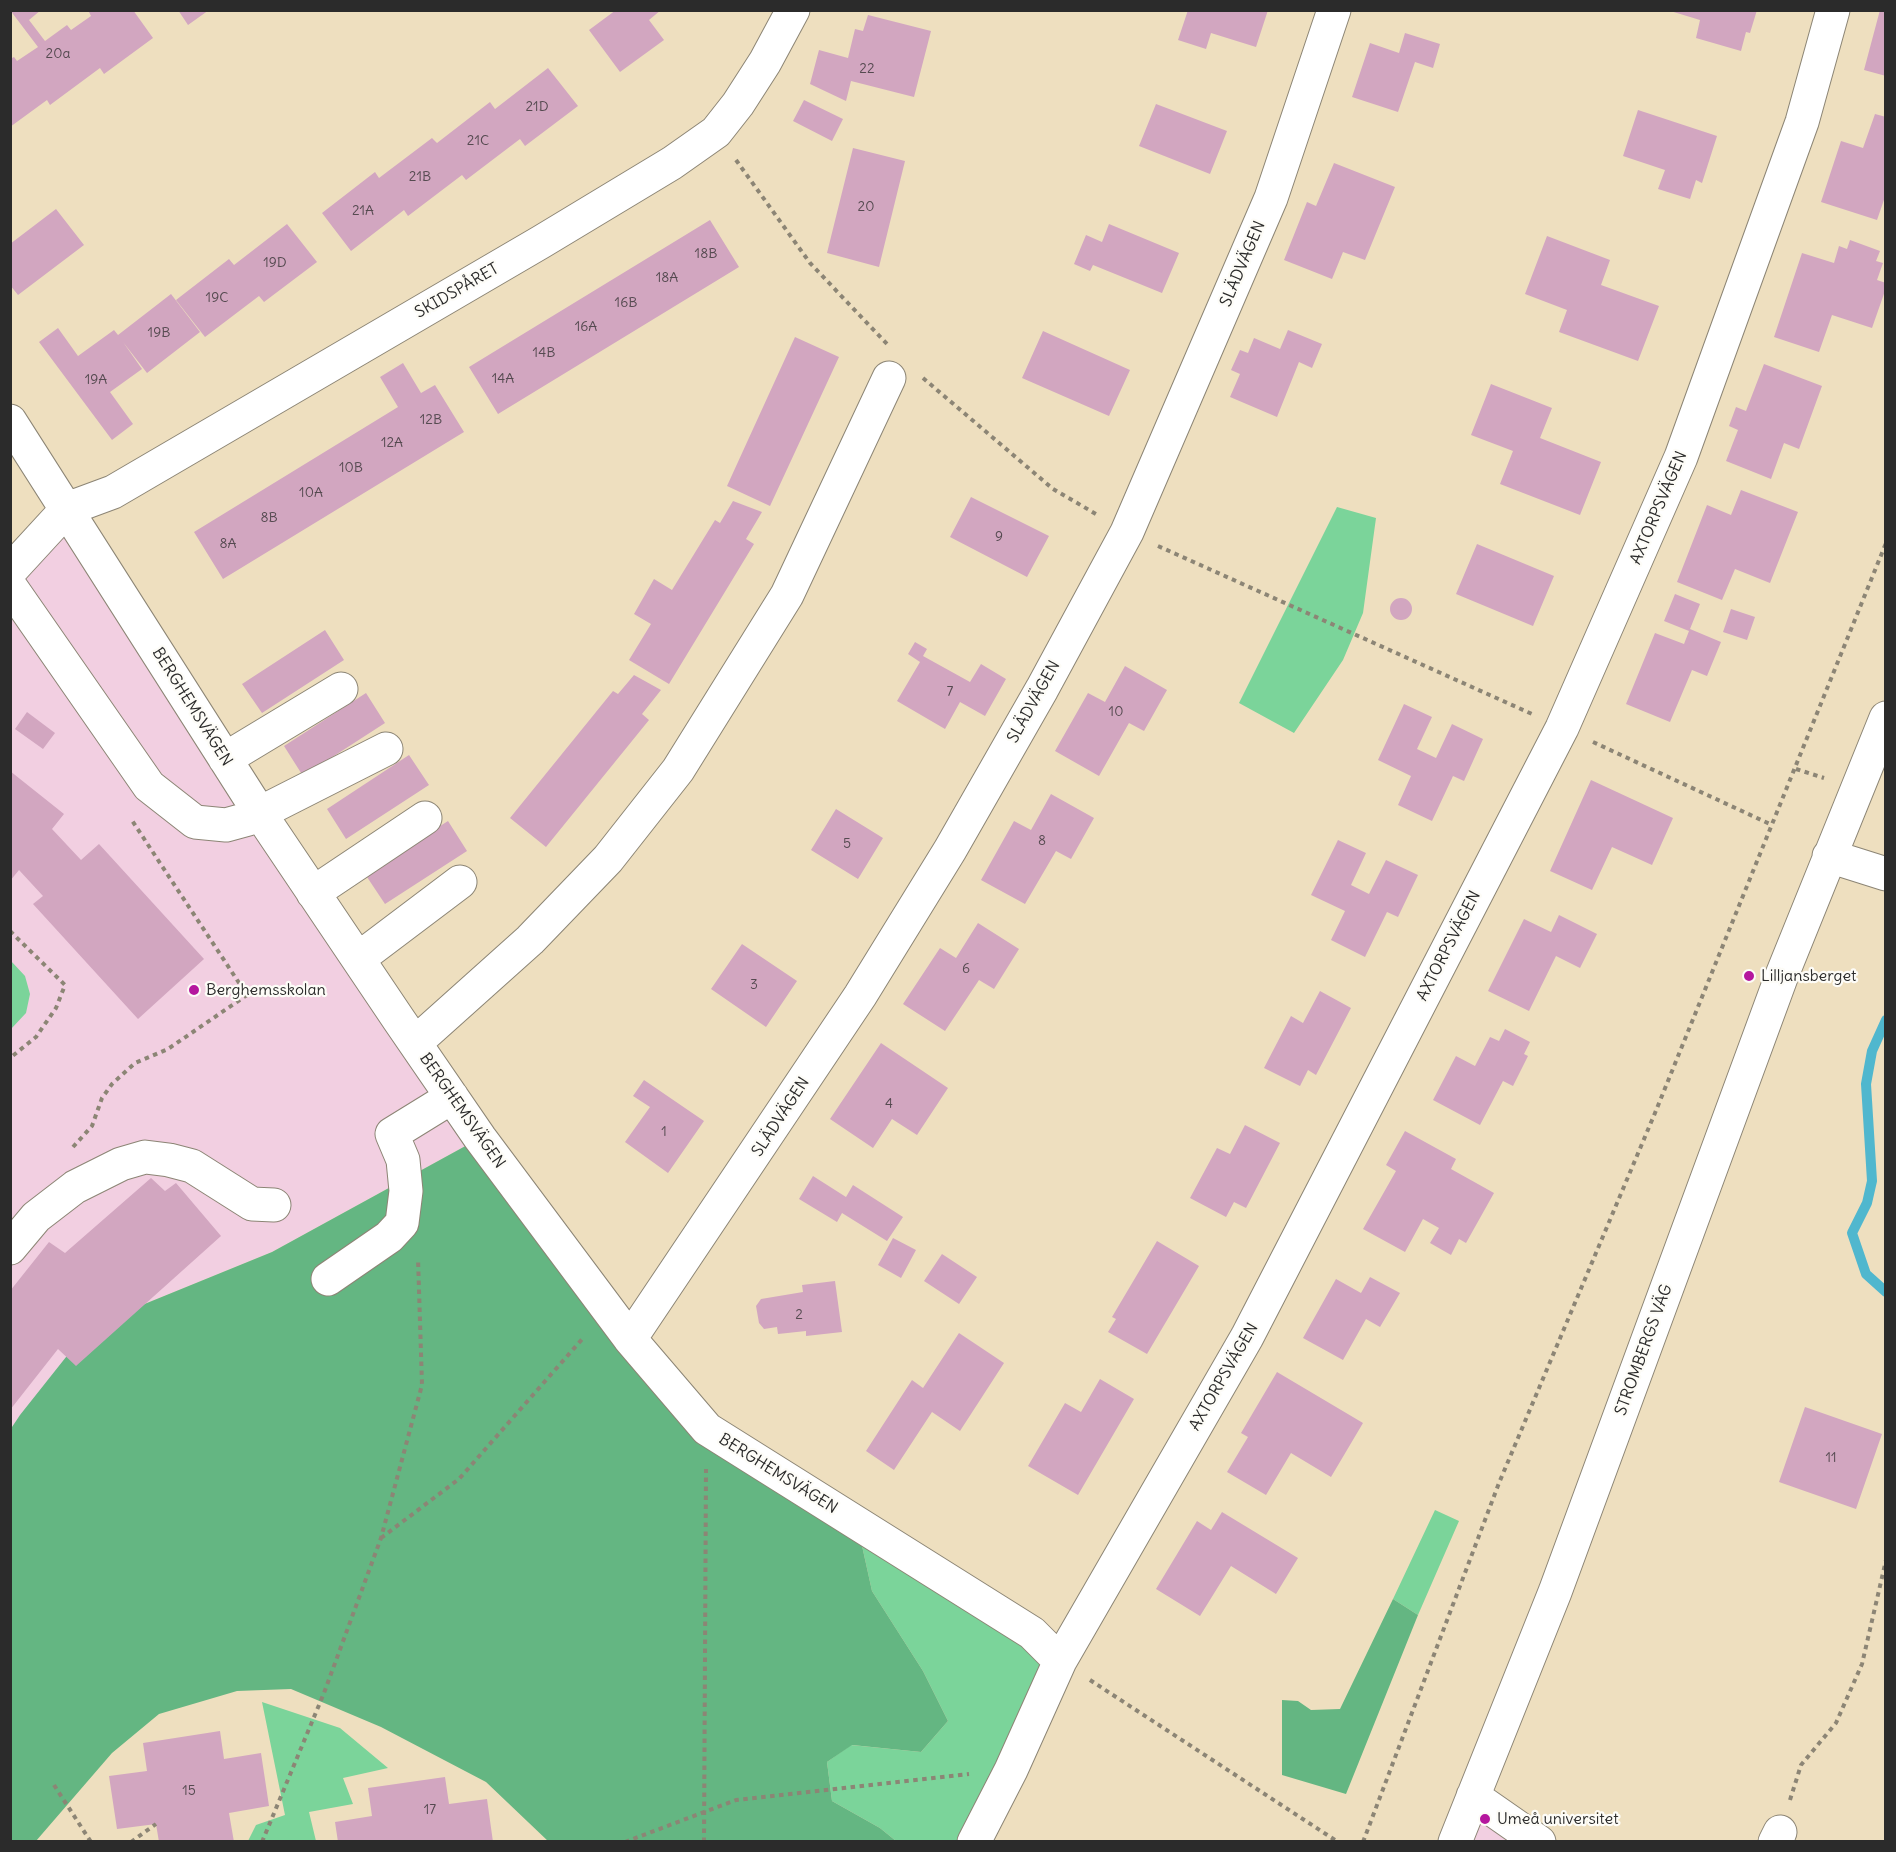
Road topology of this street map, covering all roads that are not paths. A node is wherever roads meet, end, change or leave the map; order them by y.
1 (793, 10) edge
2 (1334, 10) edge
3 (1833, 10) edge
4 (889, 378) dead end
5 (10, 421) edge
6 (67, 509) junction
7 (10, 572) edge
8 (10, 586) edge
9 (341, 689) dead end
10 (1886, 718) edge
11 (386, 749) dead end
12 (225, 759) junction
13 (259, 812) junction
14 (425, 818) dead end
15 (1829, 856) junction
16 (1886, 874) edge
17 (459, 882) dead end
18 (313, 893) junction
19 (358, 960) junction
20 (415, 1043) junction
21 (452, 1097) junction
22 (274, 1205) dead end
23 (10, 1248) edge
24 (328, 1279) dead end
25 (630, 1340) junction
26 (1060, 1661) junction
27 (1473, 1796) junction
28 (974, 1842) edge
29 (1455, 1842) edge
30 (1539, 1842) edge

1 - 6 street, SKIDSPÅRET
2 - 25 street, SLÄDVÄGEN
3 - 26 street, AXTORPSVÄGEN
4 - 20 street
5 - 6 street, BERGHEMSVÄGEN
6 - 7 street
6 - 12 street, BERGHEMSVÄGEN
8 - 13 street
9 - 12 street
10 - 15 street, STROMBERGS VÄG
11 - 13 street
12 - 13 street, BERGHEMSVÄGEN
13 - 18 street, BERGHEMSVÄGEN
14 - 18 street
15 - 16 street
15 - 27 street, STROMBERGS VÄG
17 - 19 street
18 - 19 street, BERGHEMSVÄGEN
19 - 20 street, BERGHEMSVÄGEN
20 - 21 street, BERGHEMSVÄGEN
21 - 24 street
21 - 25 street, BERGHEMSVÄGEN
22 - 23 street
25 - 26 street, BERGHEMSVÄGEN
26 - 28 street, AXTORPSVÄGEN
27 - 29 street, STROMBERGS VÄG
27 - 30 street

